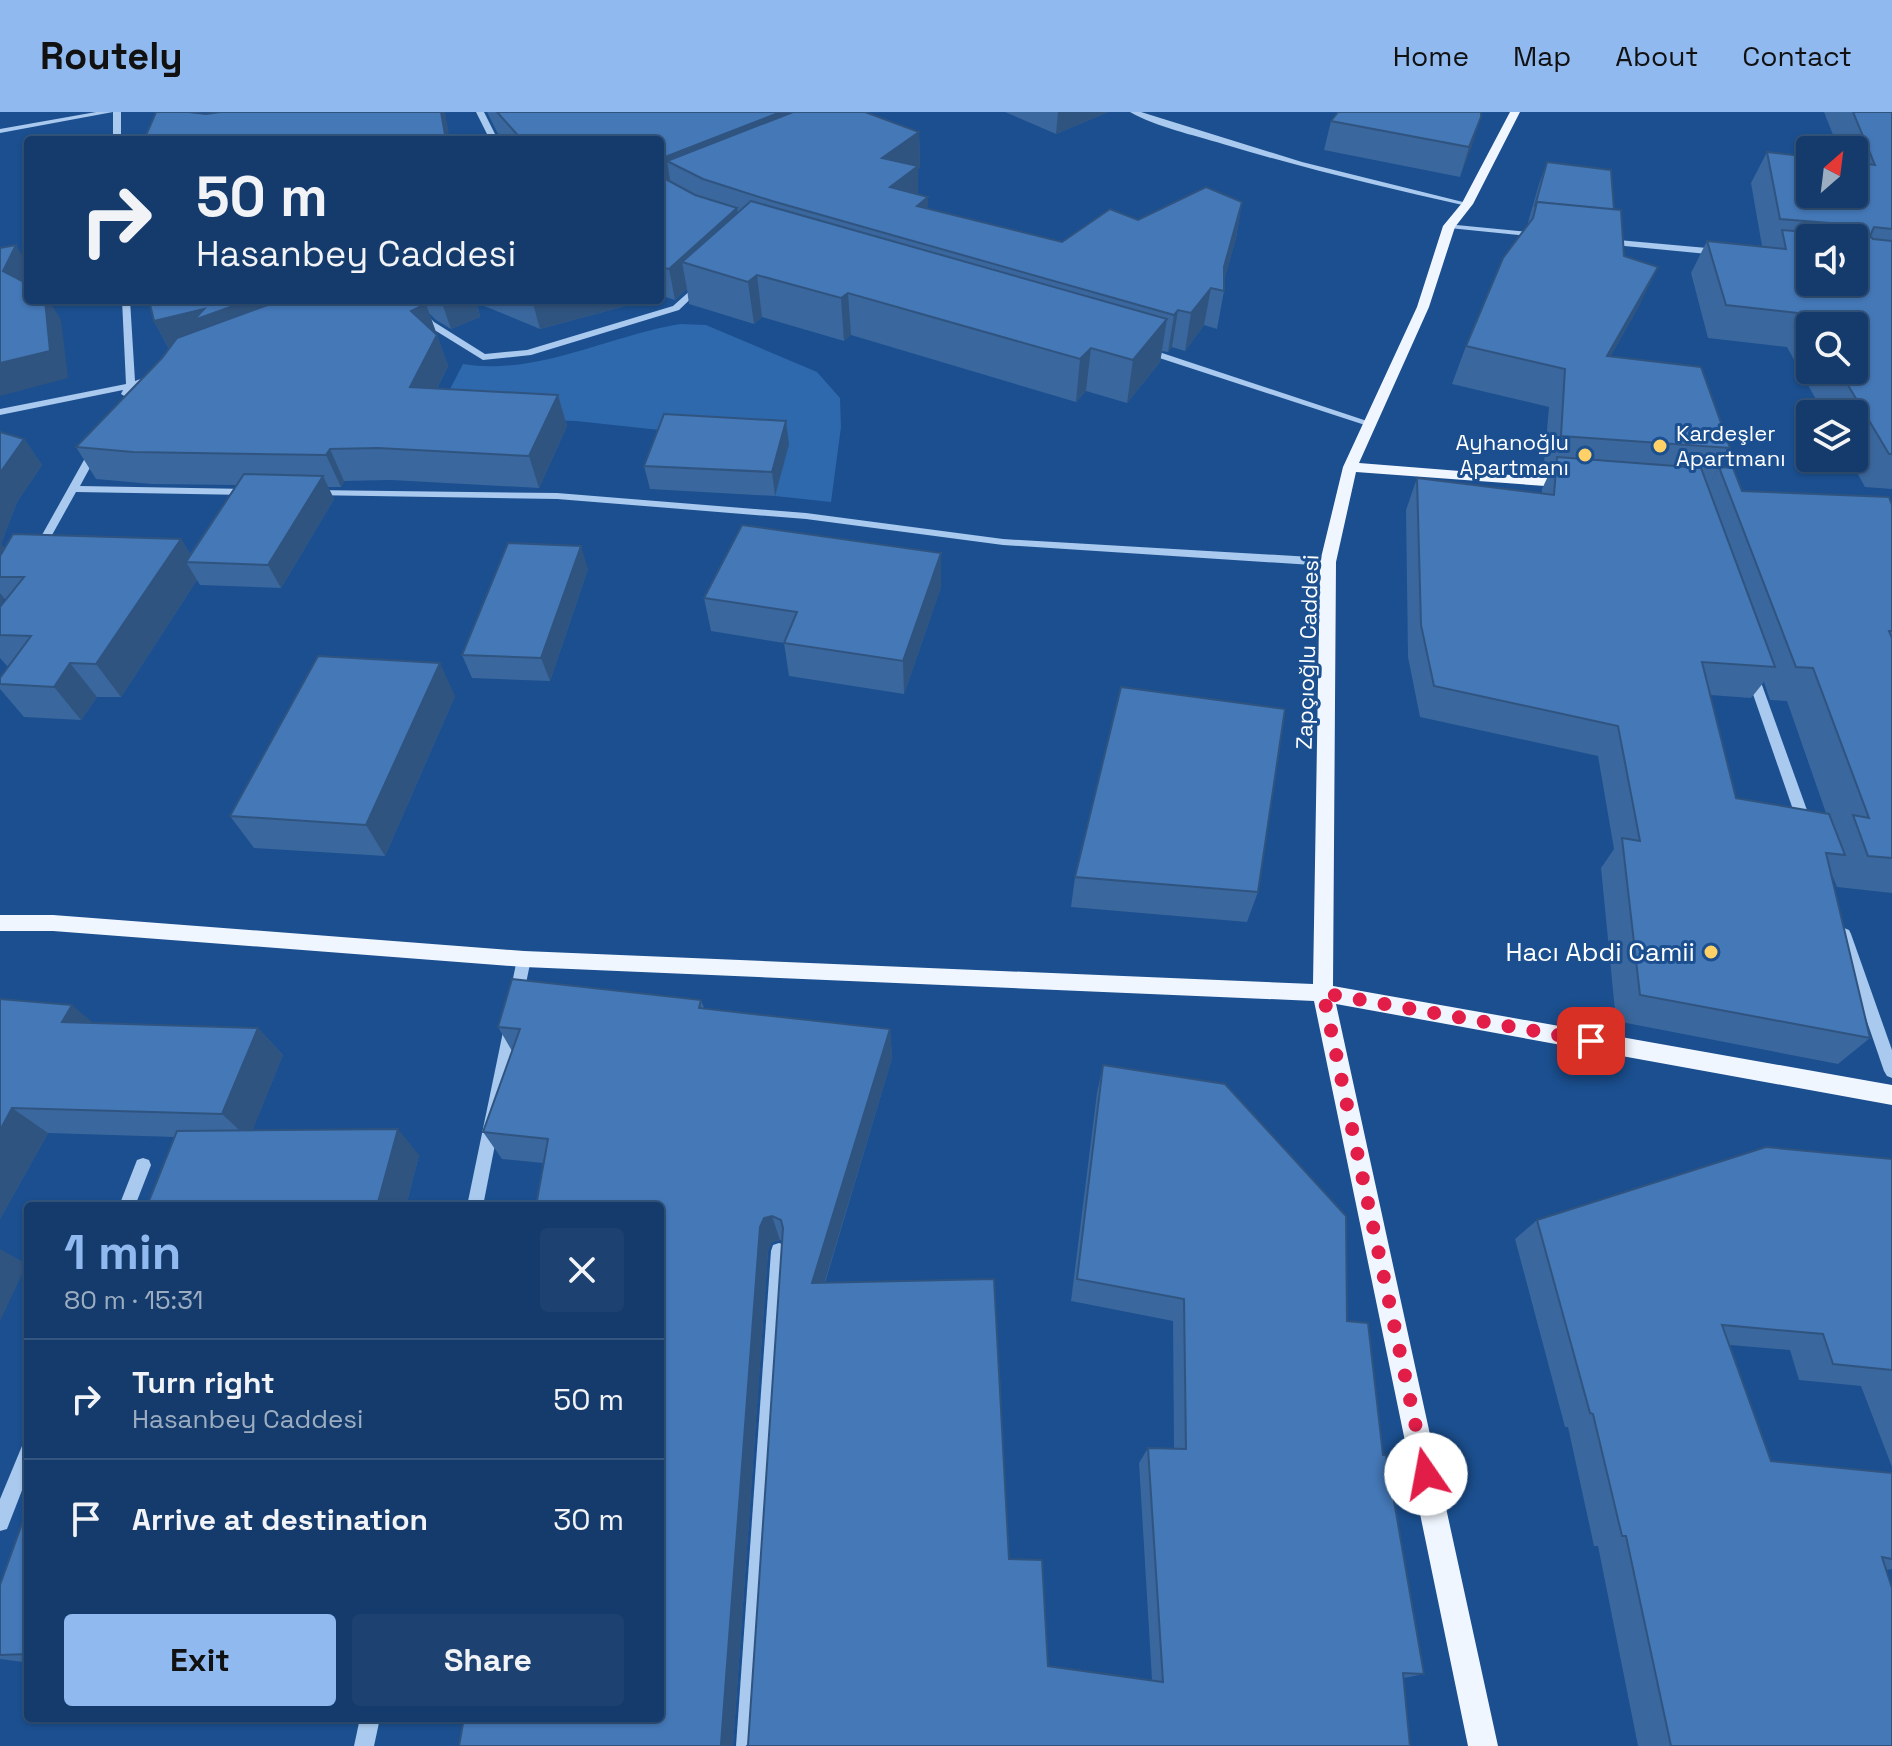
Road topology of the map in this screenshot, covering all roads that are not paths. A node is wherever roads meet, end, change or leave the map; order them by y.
1 (109, 112) edge
2 (117, 112) edge
3 (480, 112) edge
4 (1134, 112) edge
5 (1515, 112) edge
6 (0, 131) edge
7 (117, 136) edge
8 (492, 136) edge
9 (1467, 204) junction
10 (1449, 226) junction
11 (1543, 235) edge
12 (1590, 240) edge
13 (1732, 253) edge
14 (709, 277) edge
15 (126, 304) edge
16 (411, 304) edge
17 (1130, 346) edge
18 (160, 375) edge
19 (131, 386) junction
20 (123, 399) edge
21 (0, 412) edge
22 (1371, 424) junction
23 (102, 438) edge
24 (1350, 467) junction
25 (1582, 485) edge
26 (73, 489) junction
27 (257, 492) edge
28 (304, 492) edge
29 (1328, 562) junction
30 (29, 568) edge
31 (1745, 656) edge
32 (1808, 834) edge
33 (0, 923) edge
34 (1840, 923) edge
35 (524, 959) junction
36 (1323, 993) junction
37 (1892, 1071) edge
38 (1892, 1095) edge
39 (143, 1165) dead end
40 (129, 1202) edge
41 (476, 1202) edge
42 (779, 1251) edge
43 (24, 1462) edge
44 (0, 1522) edge
45 (369, 1722) edge
46 (364, 1746) edge
47 (746, 1746) edge
48 (1483, 1746) edge

1 - 6 street
2 - 7 street
3 - 8 street
4 - 9 street
5 - 9 main road, Zapçıoğlu Caddesi
9 - 10 main road, Zapçıoğlu Caddesi
10 - 11 street
10 - 22 main road, Zapçıoğlu Caddesi
12 - 13 street
14 - 16 street
15 - 19 street
17 - 22 street
18 - 19 street
19 - 20 street
19 - 21 street
22 - 24 main road, Zapçıoğlu Caddesi
23 - 26 street
24 - 25 main road
24 - 29 main road, Zapçıoğlu Caddesi
26 - 27 street
26 - 30 street
28 - 29 street
29 - 36 main road, Zapçıoğlu Caddesi
31 - 32 street
33 - 35 main road
34 - 37 street
35 - 36 main road
35 - 41 street
36 - 38 main road
36 - 48 main road, Zapçıoğlu Caddesi
39 - 40 street
42 - 47 street
43 - 44 street
45 - 46 street

